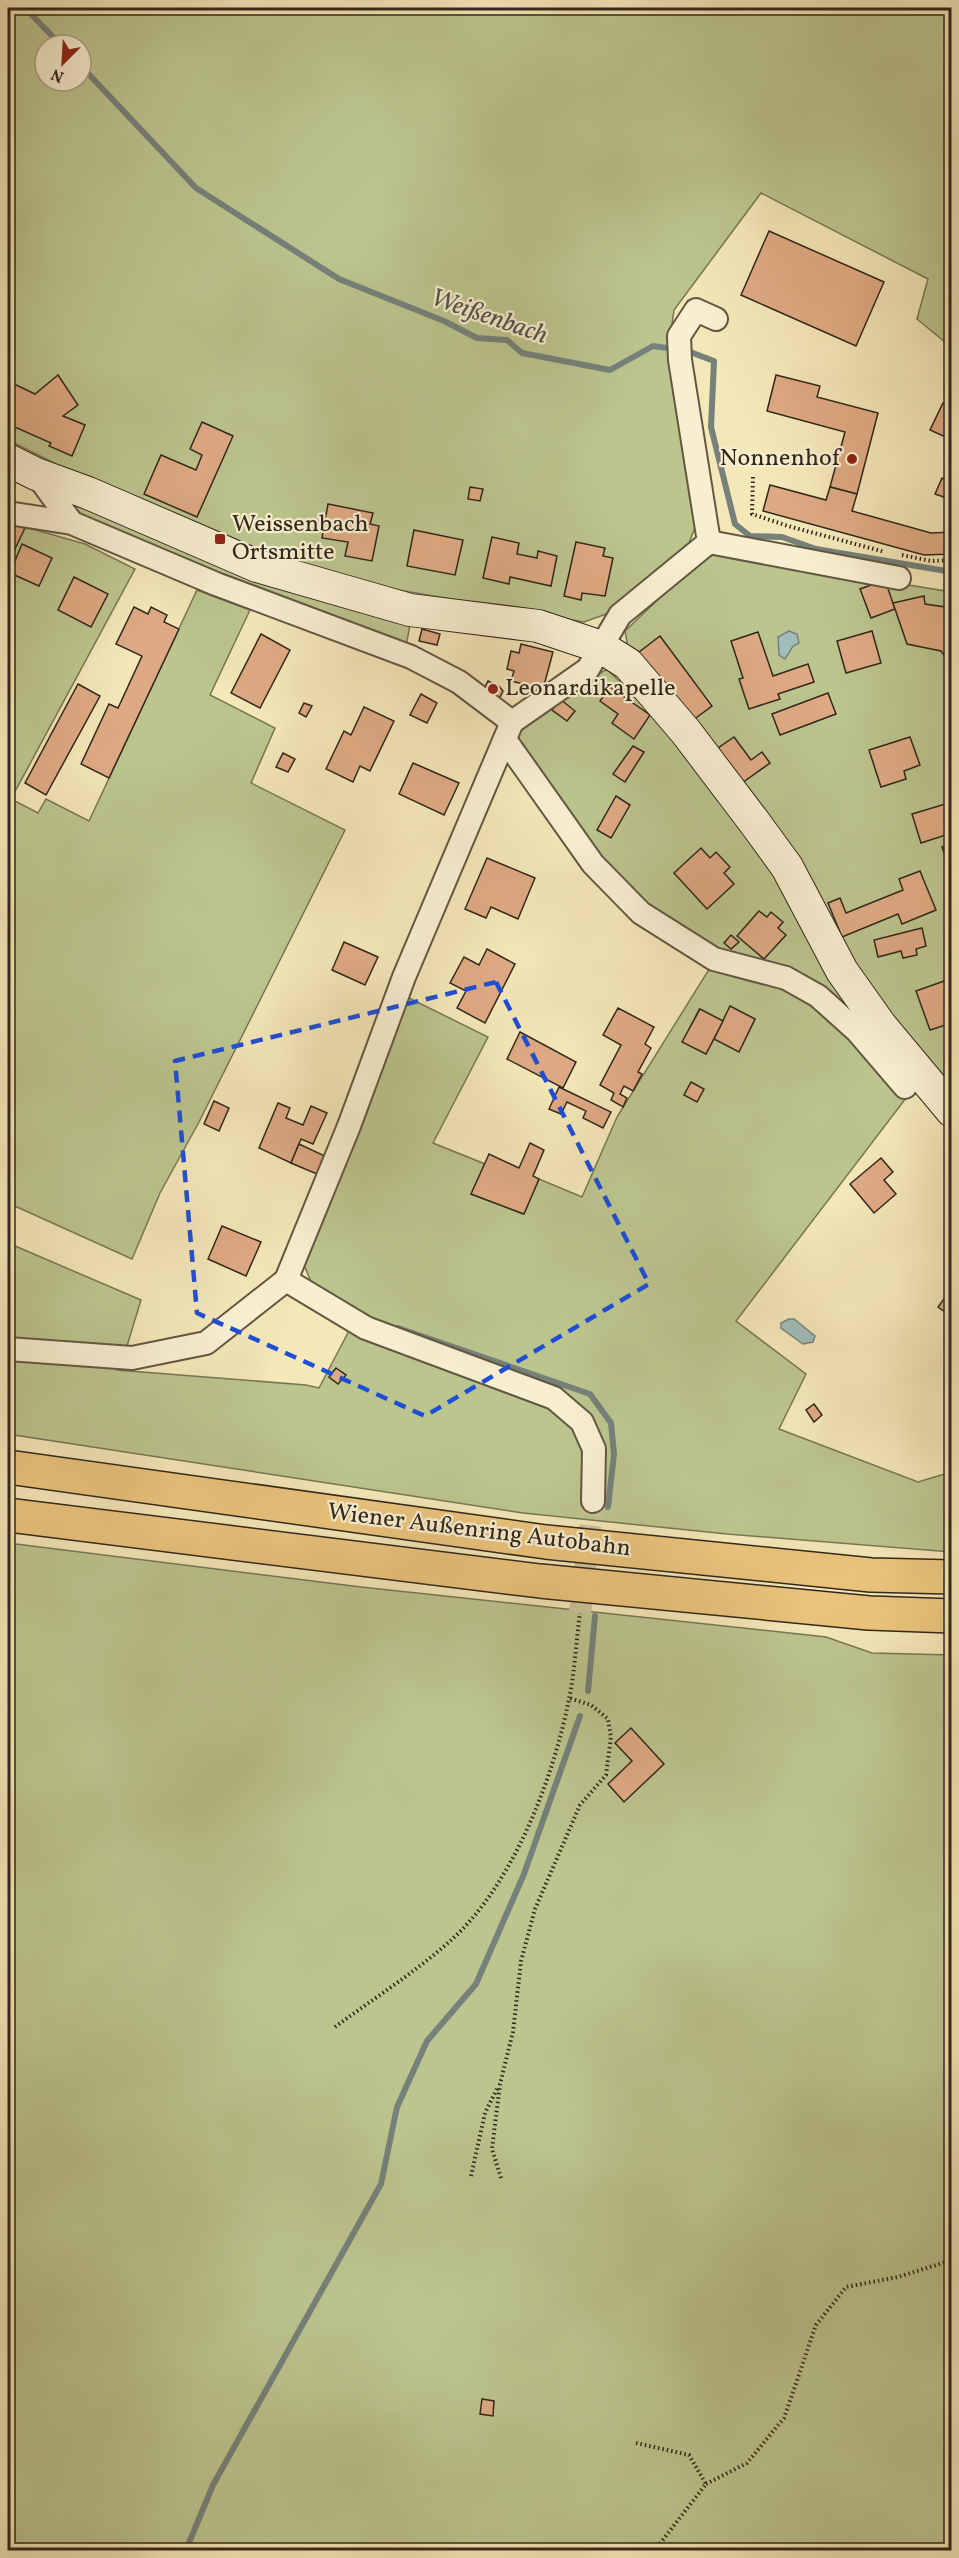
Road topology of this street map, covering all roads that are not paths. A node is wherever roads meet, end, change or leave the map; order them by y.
1 (716, 320) dead end
2 (8, 460) edge
3 (36, 474) junction
4 (8, 513) edge
5 (72, 524) junction
6 (709, 542) junction
7 (899, 578) dead end
8 (601, 646) junction
9 (509, 732) junction
10 (905, 1087) dead end
11 (951, 1111) edge
12 (286, 1280) junction
13 (8, 1349) edge
14 (8, 1467) edge
15 (593, 1501) tunnel mouth
16 (8, 1515) edge
17 (951, 1577) edge
18 (951, 1616) edge

1 - 6 street
2 - 3 street
3 - 5 street
3 - 8 street
4 - 5 street
5 - 9 street
6 - 7 street
6 - 8 street
8 - 9 street
8 - 11 street
9 - 10 street
9 - 12 street
12 - 13 street
12 - 15 street
14 - 17 highway, Wiener Außenring Autobahn
16 - 18 highway, Wiener Außenring Autobahn

